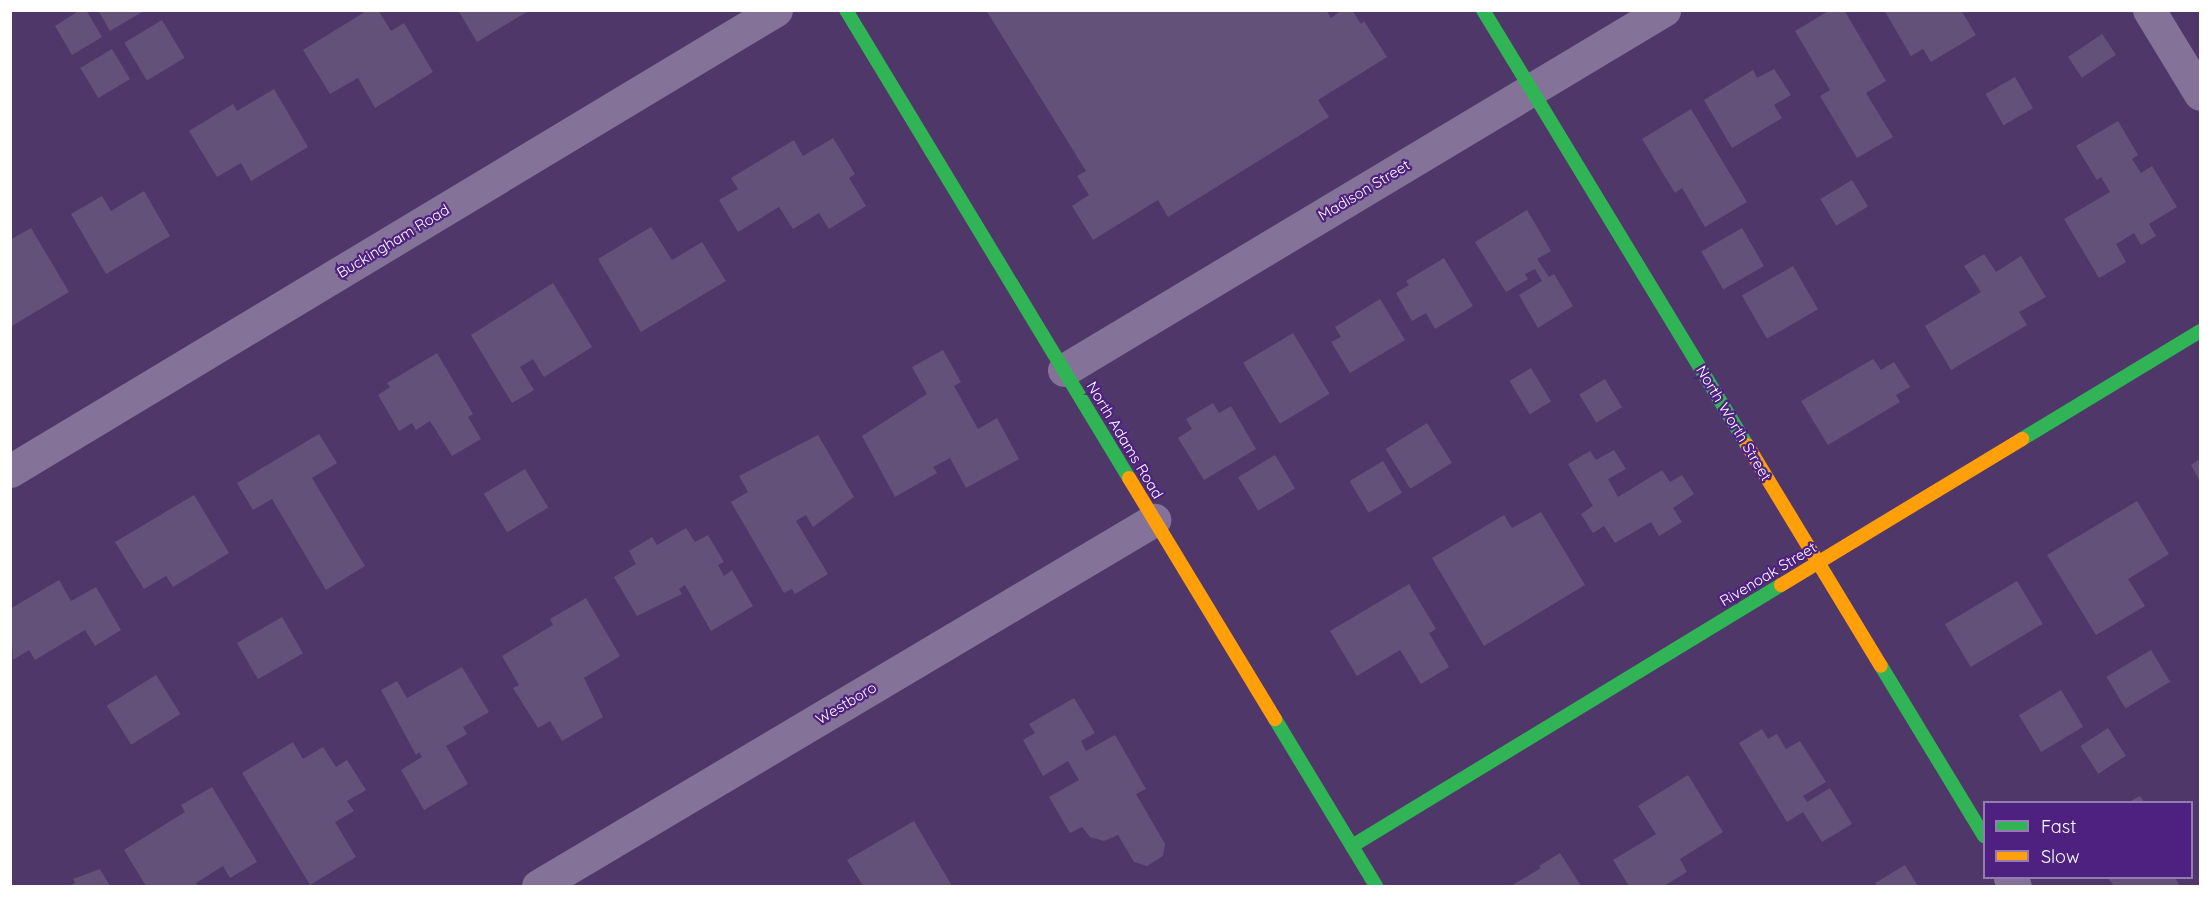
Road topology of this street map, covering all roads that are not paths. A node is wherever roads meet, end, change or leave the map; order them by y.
1 (776, 10) edge
2 (846, 10) edge
3 (1483, 10) edge
4 (1664, 10) edge
5 (2149, 10) edge
6 (1531, 90) junction
7 (2200, 94) edge
8 (2200, 331) edge
9 (1064, 370) junction
10 (10, 471) edge
11 (1154, 520) junction
12 (1818, 563) junction
13 (1983, 834) edge
14 (1352, 846) junction
15 (538, 886) edge
16 (1376, 886) edge

1 - 10 street, Buckingham Road
2 - 9 street, North Adams Road
3 - 6 street, North Worth Street
4 - 6 street, Madison Street
5 - 7 street
6 - 9 street, Madison Street
6 - 12 street, North Worth Street
8 - 12 street, Rivenoak Street
9 - 11 street, North Adams Road
11 - 14 street, North Adams Road
11 - 15 street, Westboro
12 - 13 street, North Worth Street
12 - 14 street, Rivenoak Street
14 - 16 street, North Adams Road

